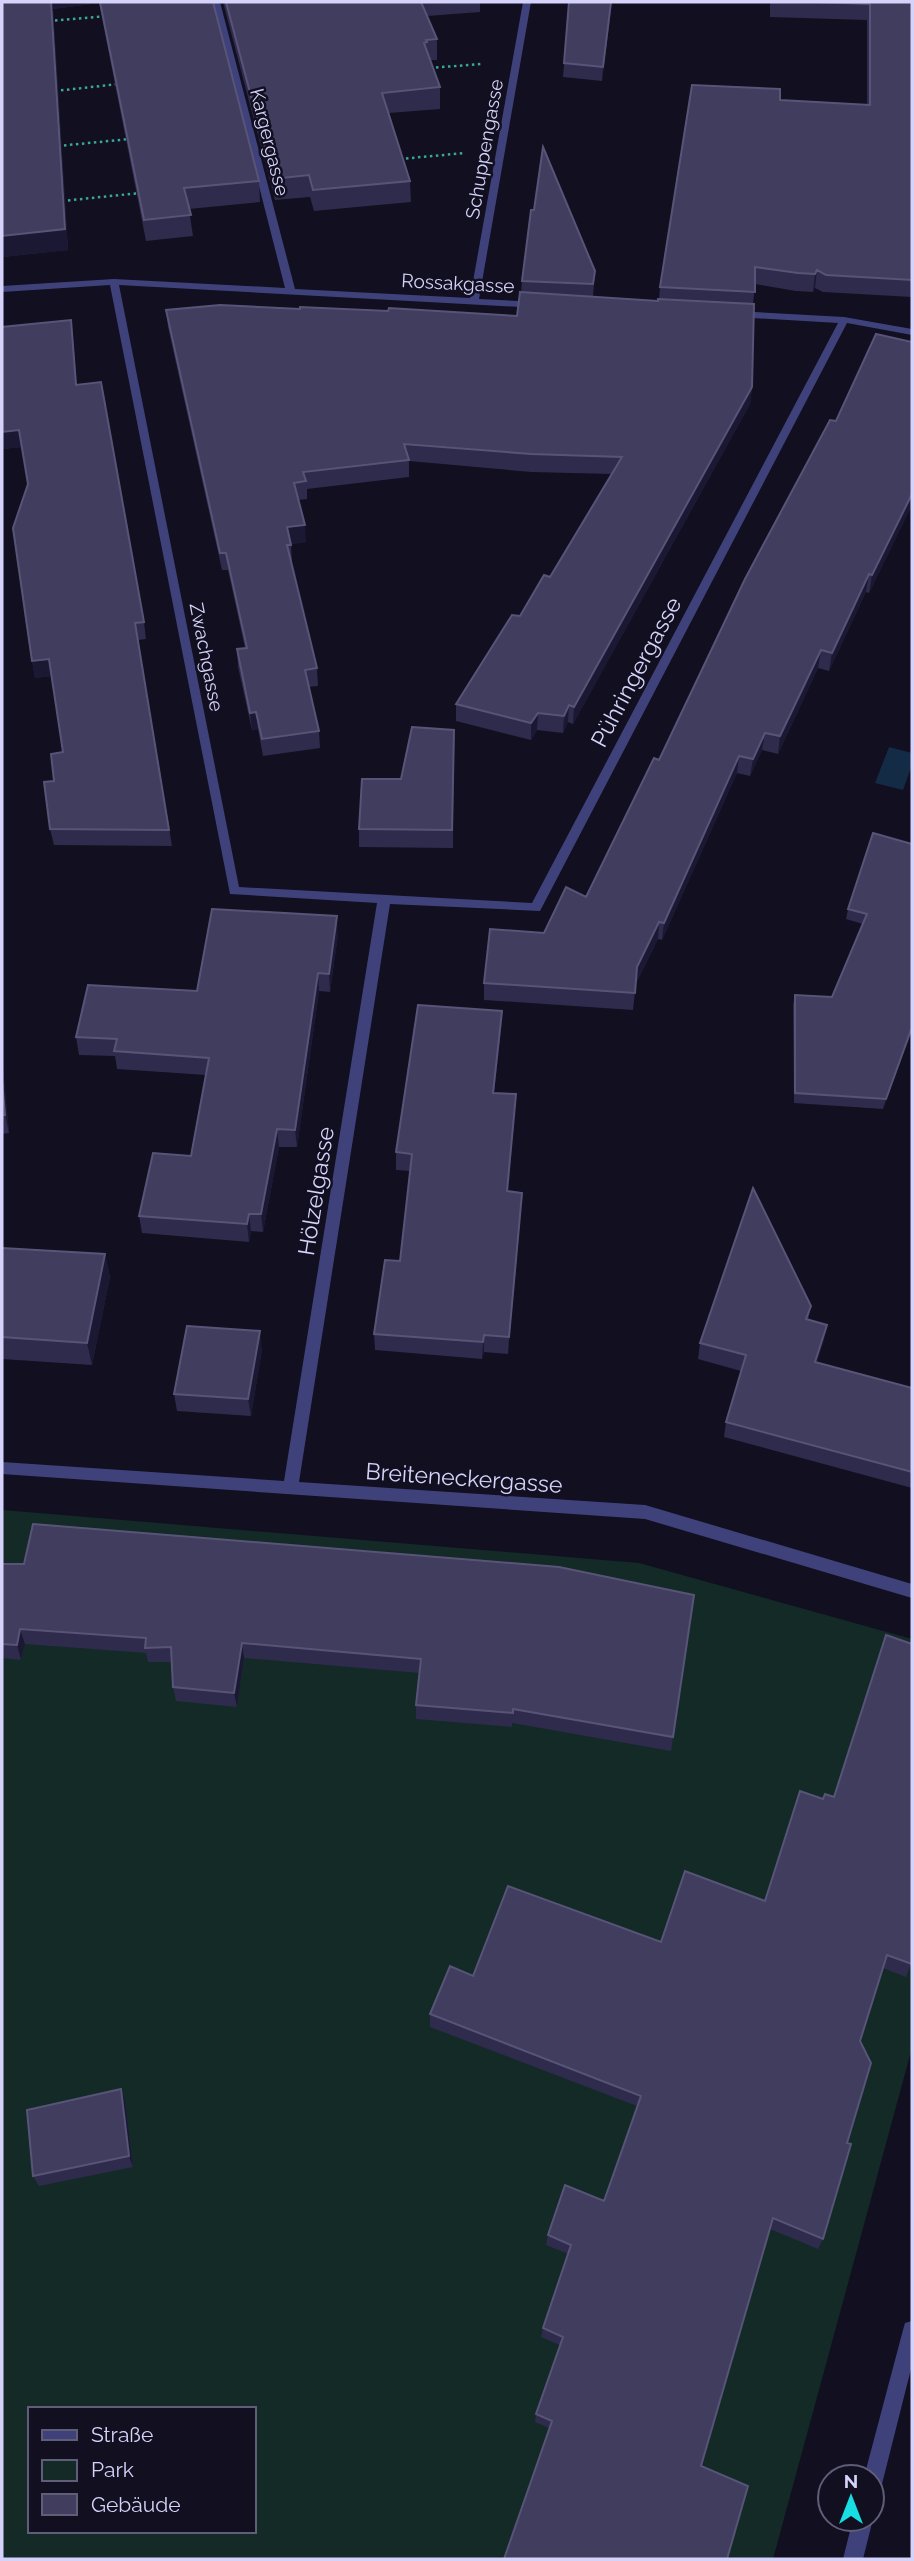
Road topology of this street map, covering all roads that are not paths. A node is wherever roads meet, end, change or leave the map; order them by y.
1 (216, 2) edge
2 (527, 2) edge
3 (114, 282) junction
4 (2, 289) edge
5 (290, 292) junction
6 (474, 302) junction
7 (556, 306) edge
8 (720, 314) edge
9 (844, 320) junction
10 (912, 332) edge
11 (384, 900) junction
12 (2, 1468) edge
13 (290, 1489) junction
14 (912, 1591) edge
15 (912, 2330) edge
16 (877, 2463) edge
17 (860, 2533) edge
18 (853, 2559) edge

1 - 5 street, Kargergasse
2 - 6 street, Schuppengasse
3 - 4 street, Rossakgasse
3 - 5 street, Rossakgasse
3 - 11 street, Zwachgasse
5 - 6 street, Rossakgasse
6 - 7 street, Rossakgasse
8 - 9 street
9 - 10 street
9 - 11 street, Pühringergasse
11 - 13 street, Hölzelgasse
12 - 13 street, Breiteneckergasse
13 - 14 street, Breiteneckergasse
15 - 16 street
17 - 18 street

